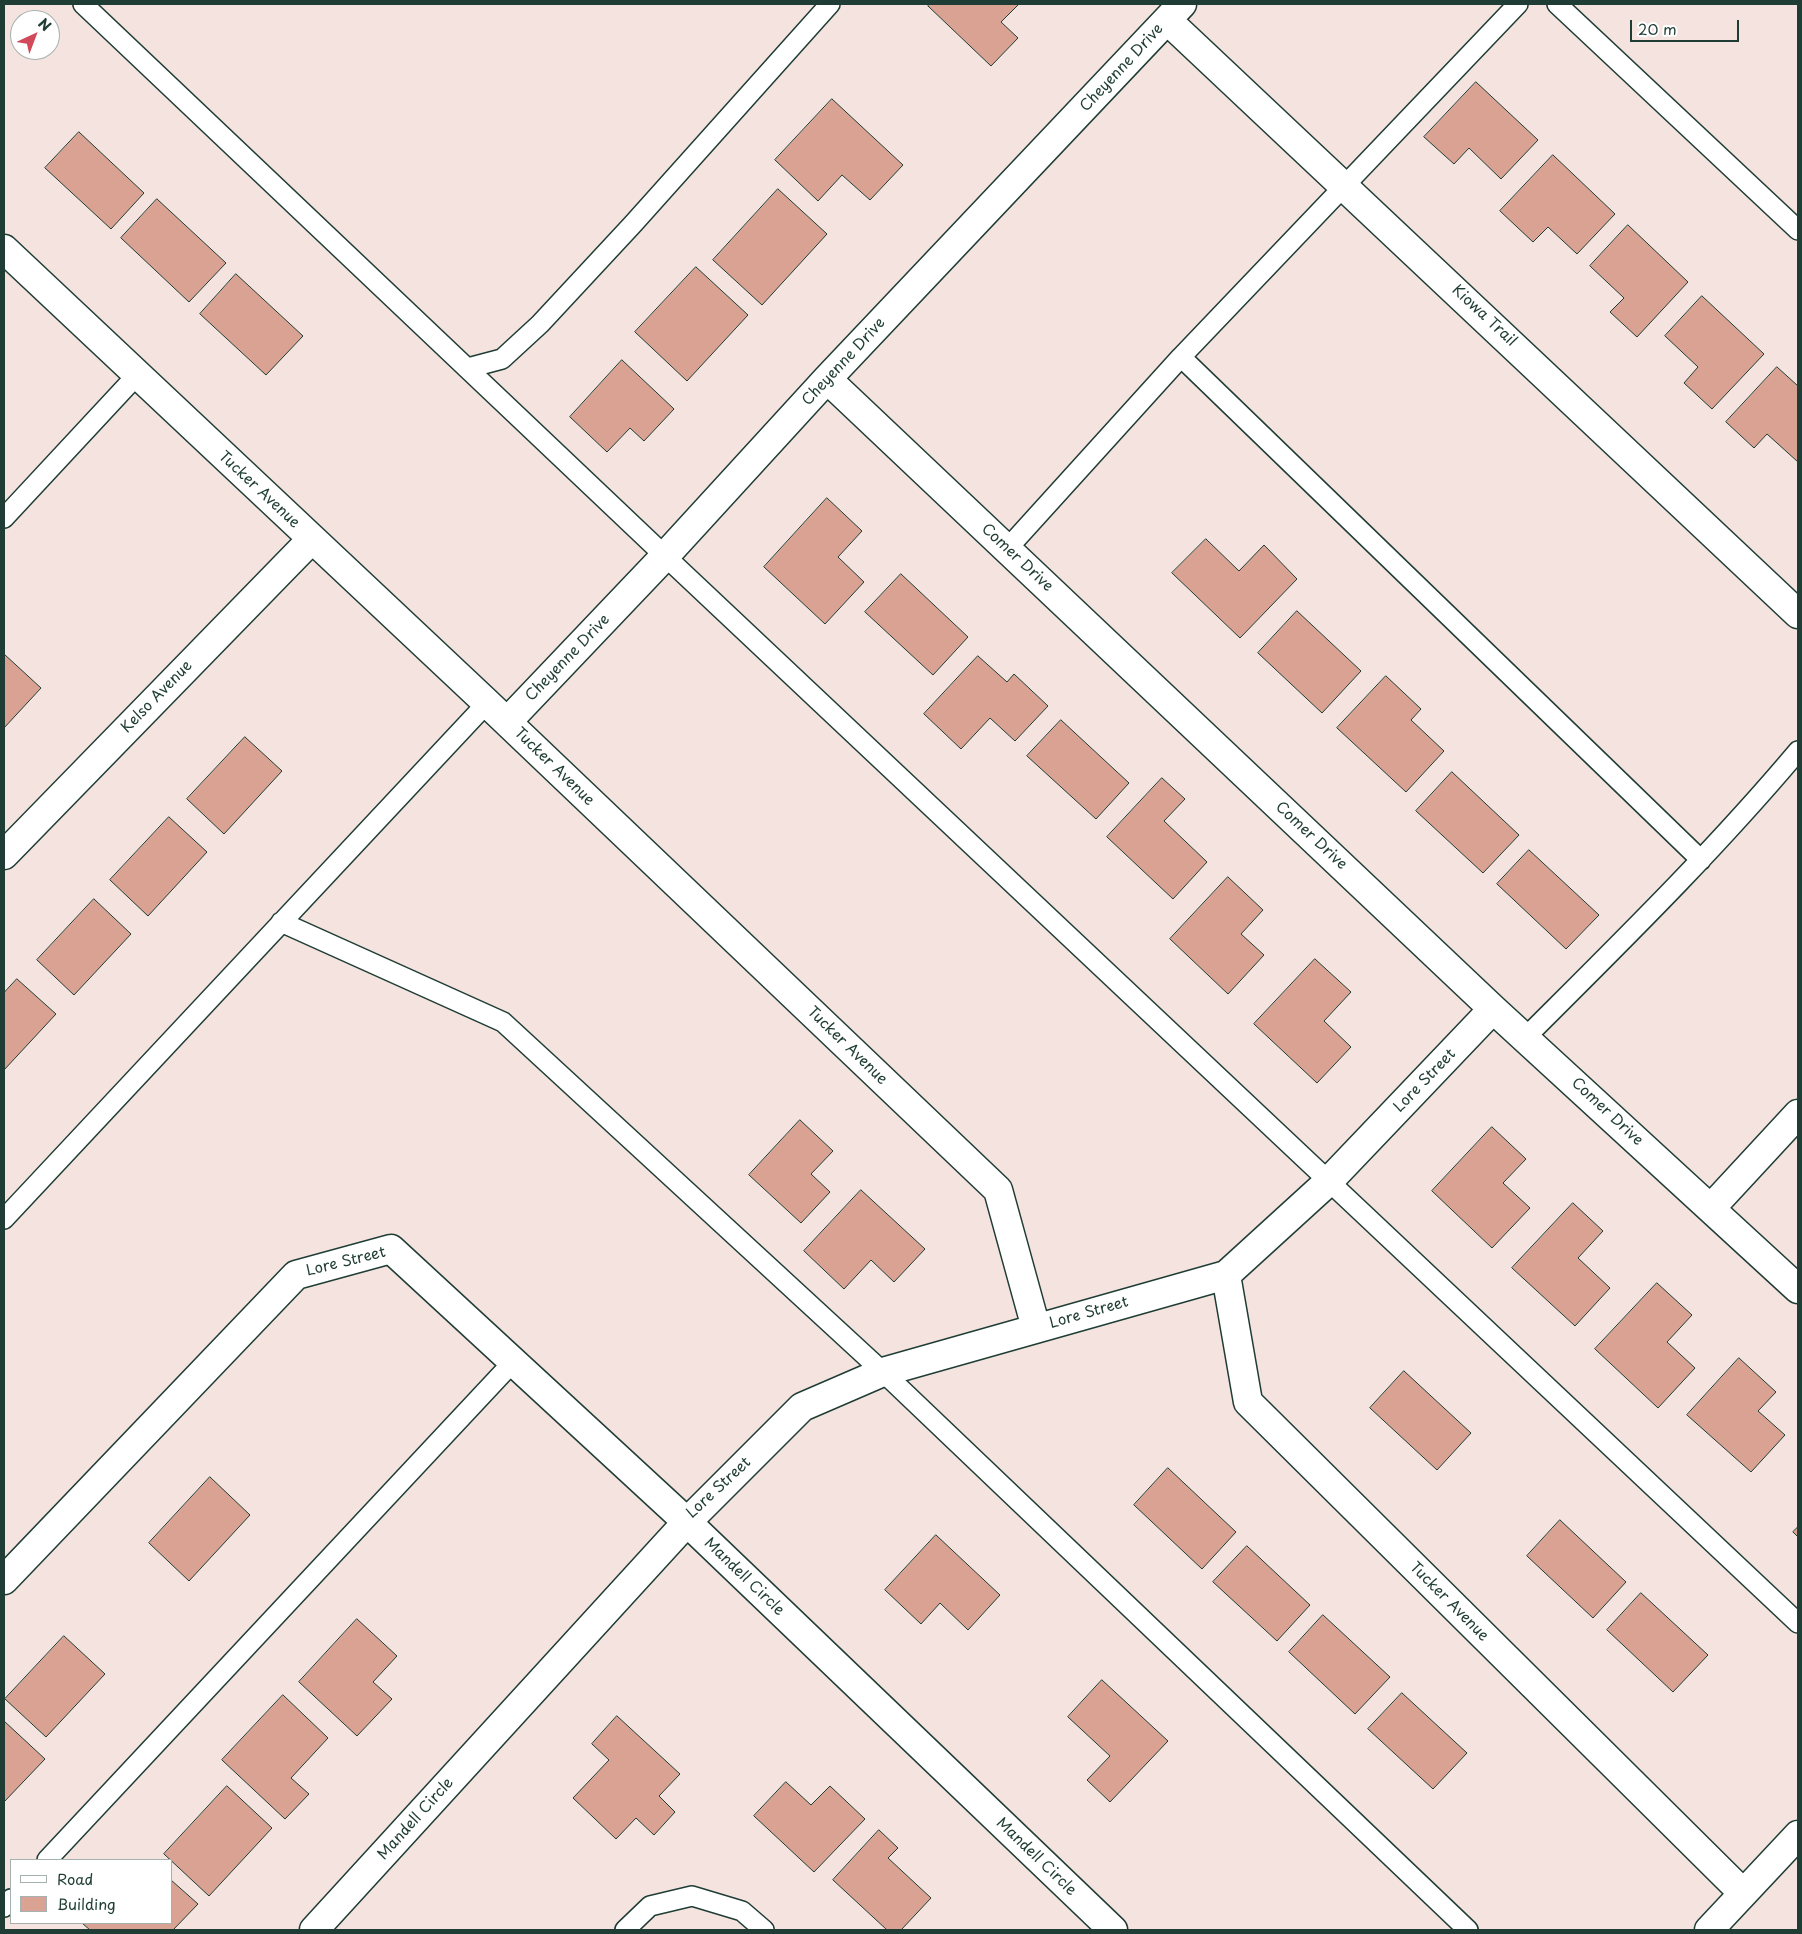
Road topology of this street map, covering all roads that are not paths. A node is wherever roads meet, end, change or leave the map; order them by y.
1 (84, 4) edge
2 (830, 4) edge
3 (1518, 4) edge
4 (1557, 4) edge
5 (1175, 12) edge
6 (1345, 185) junction
7 (1798, 230) edge
8 (4, 249) edge
9 (1180, 357) junction
10 (468, 368) junction
11 (137, 375) junction
12 (828, 379) junction
13 (4, 518) edge
14 (311, 540) junction
15 (1007, 549) junction
16 (665, 556) junction
17 (1798, 614) edge
18 (487, 703) junction
19 (507, 722) junction
20 (1798, 751) edge
21 (4, 855) edge
22 (1701, 860) junction
23 (281, 922) junction
24 (1493, 1009) junction
25 (1526, 1037) junction
26 (1798, 1114) edge
27 (1328, 1182) junction
28 (1710, 1208) junction
29 (4, 1219) edge
30 (1226, 1275) junction
31 (1798, 1289) edge
32 (1036, 1328) junction
33 (513, 1362) junction
34 (883, 1372) junction
35 (687, 1522) junction
36 (4, 1580) edge
37 (1798, 1623) edge
38 (1798, 1835) edge
39 (48, 1859) edge
40 (1743, 1892) junction
41 (314, 1930) edge
42 (625, 1930) edge
43 (764, 1930) edge
44 (1113, 1930) edge
45 (1468, 1930) edge
46 (1709, 1930) edge

1 - 10 lane
2 - 10 lane
3 - 6 lane
4 - 7 lane
5 - 6 street, Kiowa Trail
5 - 12 street, Cheyenne Drive
6 - 9 lane
6 - 17 street, Kiowa Trail
8 - 11 street, Tucker Avenue
9 - 15 lane
9 - 22 lane
10 - 16 lane
11 - 13 lane
11 - 14 street, Tucker Avenue
12 - 15 street, Comer Drive
12 - 16 street, Cheyenne Drive
14 - 18 street, Tucker Avenue
14 - 21 street, Kelso Avenue
15 - 24 street, Comer Drive
16 - 19 street, Cheyenne Drive
16 - 27 lane
18 - 19 street, Tucker Avenue
18 - 23 lane
19 - 32 street, Tucker Avenue
20 - 22 lane
22 - 25 lane
23 - 29 lane
23 - 34 lane
24 - 25 street, Comer Drive
24 - 27 street, Lore Street
25 - 28 street, Comer Drive
26 - 28 street
27 - 30 street, Lore Street
27 - 37 lane
28 - 31 street, Comer Drive
30 - 32 street, Lore Street
30 - 40 street, Tucker Avenue
32 - 34 street, Lore Street
33 - 35 street, Lore Street
33 - 36 street, Lore Street
33 - 39 lane
34 - 35 street, Lore Street
34 - 45 lane
35 - 41 street, Mandell Circle
35 - 44 street, Mandell Circle
38 - 40 street
40 - 46 street
42 - 43 lane

